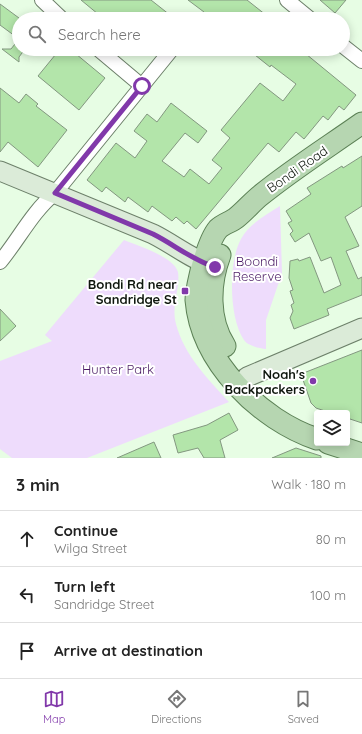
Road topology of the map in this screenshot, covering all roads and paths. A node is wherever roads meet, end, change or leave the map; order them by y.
1 (42, 0) edge
2 (287, 0) edge
3 (55, 12) edge
4 (302, 12) edge
5 (350, 52) edge
6 (106, 56) edge
7 (166, 56) edge
8 (362, 61) edge
9 (142, 86) junction
10 (362, 123) edge
11 (0, 171) edge
12 (55, 193) junction
13 (0, 262) edge
14 (209, 265) junction
15 (362, 328) edge
16 (243, 382) junction
17 (314, 423) edge
18 (350, 436) edge
19 (314, 438) edge
20 (362, 440) edge
21 (337, 446) edge
22 (362, 454) edge

1 - 3 street
2 - 4 street
5 - 8 street
6 - 9 street
7 - 9 street
9 - 12 street
10 - 14 main road, Bondi Road
11 - 12 street
12 - 13 street
12 - 14 street
14 - 16 main road, Bondi Road
15 - 16 street
16 - 17 main road
16 - 19 main road
18 - 20 main road
21 - 22 main road

